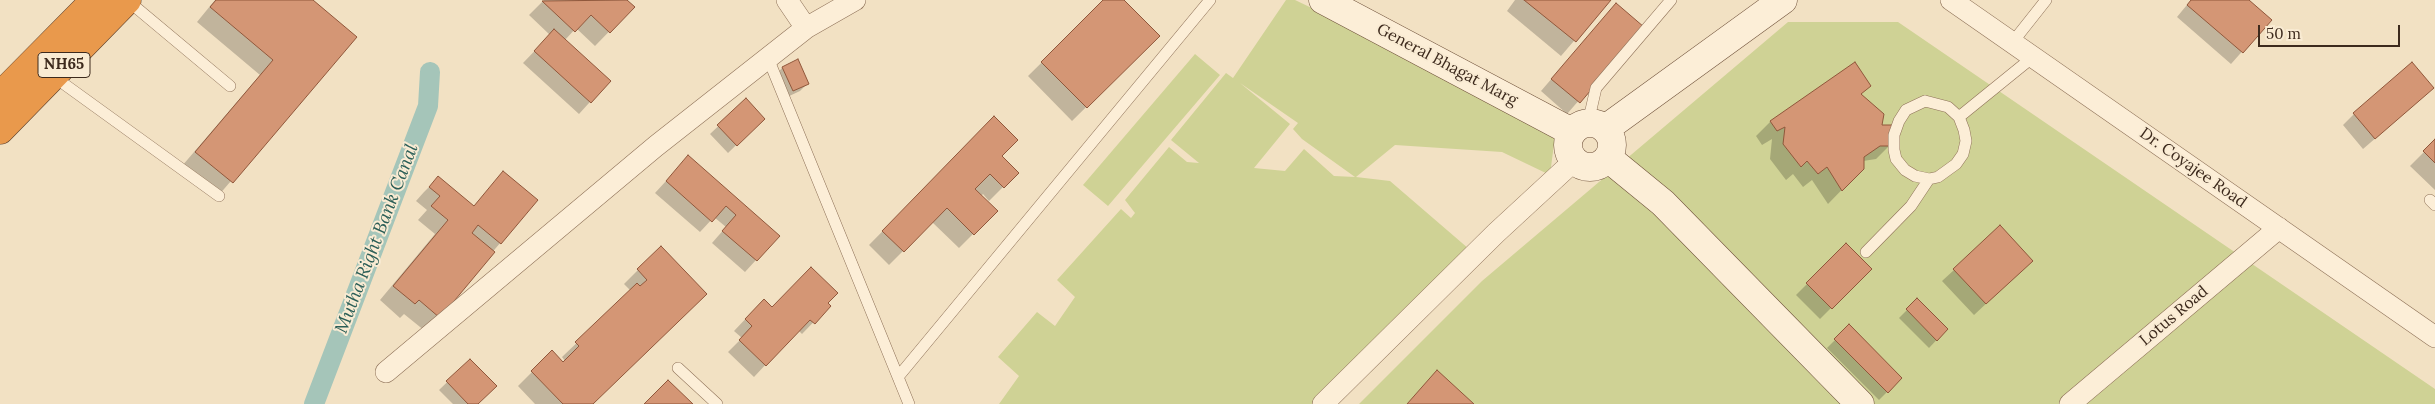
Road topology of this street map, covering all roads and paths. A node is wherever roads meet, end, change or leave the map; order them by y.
1 (95, 0) edge
2 (127, 0) edge
3 (788, 0) edge
4 (855, 0) edge
5 (1210, 0) edge
6 (1671, 0) edge
7 (1782, 0) edge
8 (1950, 0) edge
9 (2046, 0) edge
10 (1333, 2) edge
11 (806, 28) junction
12 (2012, 43) junction
13 (2033, 57) junction
14 (768, 58) junction
15 (53, 76) junction
16 (230, 86) dead end
17 (0, 96) edge
18 (1959, 117) junction
19 (1588, 128) junction
20 (0, 130) edge
21 (1608, 158) junction
22 (1574, 161) junction
23 (1929, 179) junction
24 (219, 196) dead end
25 (2279, 228) junction
26 (1866, 252) dead end
27 (2435, 337) edge
28 (678, 368) dead end
29 (386, 372) dead end
30 (898, 377) junction
31 (717, 404) edge
32 (909, 404) edge
33 (1323, 404) edge
34 (1860, 404) edge
35 (2070, 404) edge

1 - 17 highway, NH65
2 - 15 highway, NH65
2 - 16 lane
3 - 11 street
4 - 11 street
5 - 30 lane
6 - 19 lane
7 - 19 street
8 - 12 street, Dr. Coyajee Road
9 - 12 lane
10 - 19 street, General Bhagat Marg
11 - 14 street
12 - 13 street, Dr. Coyajee Road
13 - 18 lane
13 - 25 street, Dr. Coyajee Road
14 - 29 street
14 - 30 lane
15 - 20 highway, NH65
15 - 24 lane
18 - 23 lane
18 - 23 lane
19 - 21 street
19 - 22 street
21 - 22 street
21 - 34 street
22 - 33 street
23 - 26 lane
25 - 27 street, Dr. Coyajee Road
25 - 35 street, Lotus Road
28 - 31 lane
30 - 32 lane

